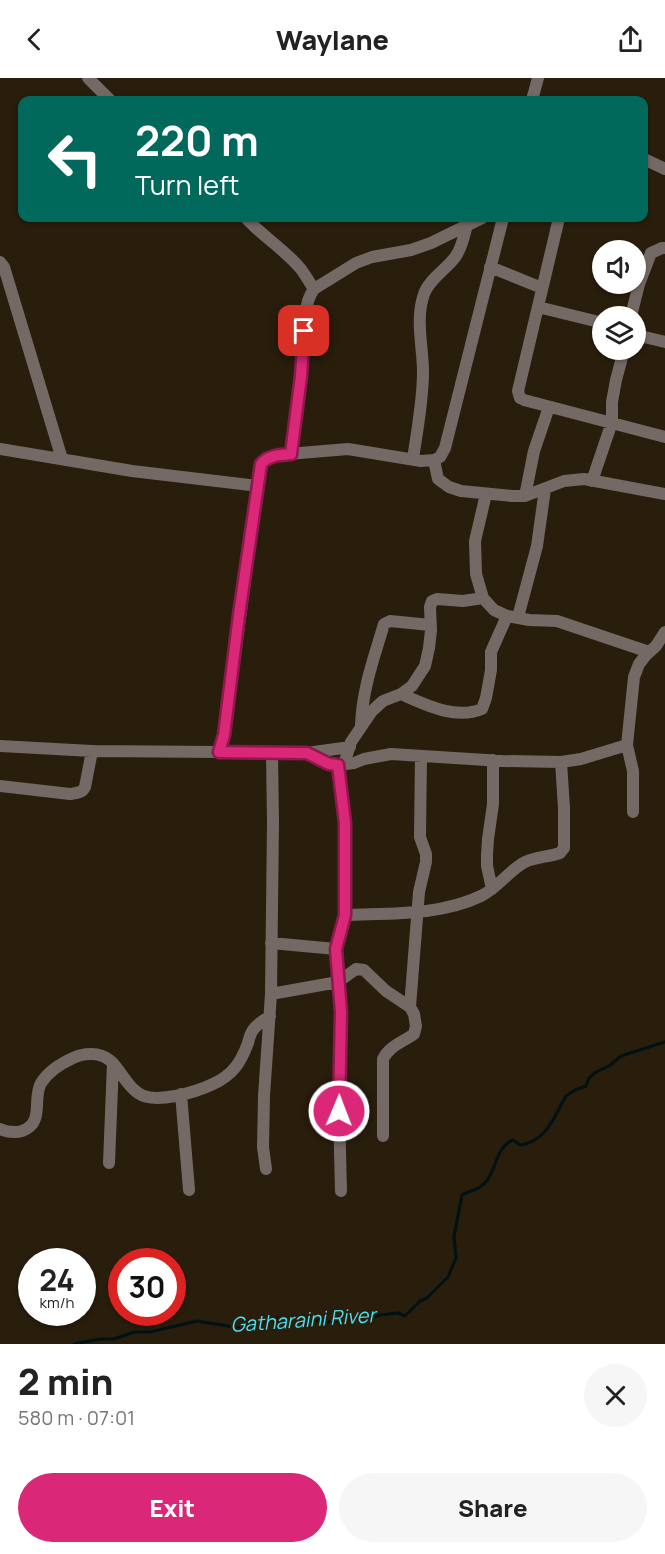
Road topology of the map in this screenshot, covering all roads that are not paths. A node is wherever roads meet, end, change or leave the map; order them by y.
1 (88, 78) edge
2 (538, 78) edge
3 (106, 96) edge
4 (533, 96) edge
5 (648, 161) edge
6 (665, 169) edge
7 (250, 222) edge
8 (473, 222) edge
9 (502, 222) edge
10 (558, 222) edge
11 (467, 225) junction
12 (665, 248) edge
13 (0, 262) edge
14 (490, 267) junction
15 (542, 288) junction
16 (314, 289) junction
17 (634, 306) edge
18 (538, 307) junction
19 (592, 319) edge
20 (646, 337) edge
21 (665, 342) edge
22 (621, 360) edge
23 (549, 407) junction
24 (612, 422) junction
25 (665, 436) edge
26 (0, 448) edge
27 (291, 454) junction
28 (62, 459) junction
29 (413, 459) junction
30 (434, 460) junction
31 (592, 481) junction
32 (258, 486) junction
33 (545, 489) junction
34 (486, 494) junction
35 (665, 494) edge
36 (525, 496) junction
37 (483, 598) junction
38 (513, 617) junction
39 (430, 625) junction
40 (665, 632) edge
41 (649, 652) junction
42 (364, 692) junction
43 (401, 693) junction
44 (379, 704) junction
45 (361, 727) junction
46 (627, 745) junction
47 (0, 746) edge
48 (350, 747) junction
49 (92, 751) junction
50 (219, 752) junction
51 (272, 753) junction
52 (307, 753) junction
53 (421, 756) junction
54 (494, 760) junction
55 (561, 762) junction
56 (341, 764) junction
57 (0, 786) edge
58 (633, 812) dead end
59 (492, 889) junction
60 (418, 912) junction
61 (345, 915) junction
62 (271, 943) junction
63 (336, 949) junction
64 (338, 982) junction
65 (271, 994) junction
66 (410, 1007) junction
67 (270, 1016) junction
68 (113, 1063) junction
69 (181, 1094) junction
70 (0, 1129) edge
71 (383, 1136) dead end
72 (109, 1163) dead end
73 (266, 1169) dead end
74 (189, 1190) dead end
75 (341, 1191) dead end

1 - 3 street
2 - 4 street
5 - 6 street
7 - 16 street
8 - 11 street
9 - 14 street
10 - 15 street
11 - 16 street
11 - 29 street
12 - 17 street
13 - 28 street
14 - 15 street
14 - 30 street
15 - 18 street
16 - 27 street
18 - 19 street
18 - 23 street
20 - 21 street
22 - 24 street
23 - 24 street
23 - 36 street
24 - 25 street
24 - 31 street
26 - 28 street
27 - 29 street
27 - 32 street
28 - 32 street
29 - 30 street
30 - 34 street
31 - 33 street
31 - 35 street
32 - 50 street
33 - 36 street
33 - 38 street
34 - 36 street
34 - 37 street
37 - 38 street
37 - 39 street
38 - 41 street
38 - 43 street
39 - 42 street
39 - 43 street
40 - 41 street
41 - 46 street
42 - 44 street
42 - 45 street
43 - 44 street
44 - 45 street
45 - 48 street
46 - 55 street
46 - 58 street
47 - 49 street
48 - 52 street
48 - 56 street
49 - 50 street
49 - 57 street
50 - 51 street
51 - 52 street
51 - 62 street
52 - 56 street
53 - 54 street
53 - 56 street
53 - 60 street
54 - 55 street
54 - 59 street
55 - 59 street
56 - 61 street
59 - 60 street
60 - 61 street
60 - 66 street
61 - 63 street
62 - 63 street
62 - 65 street
63 - 64 street
64 - 65 street
64 - 66 street
64 - 75 street
65 - 67 street
66 - 71 street
67 - 69 street
67 - 73 street
68 - 69 street
68 - 70 street
68 - 72 street
69 - 74 street

